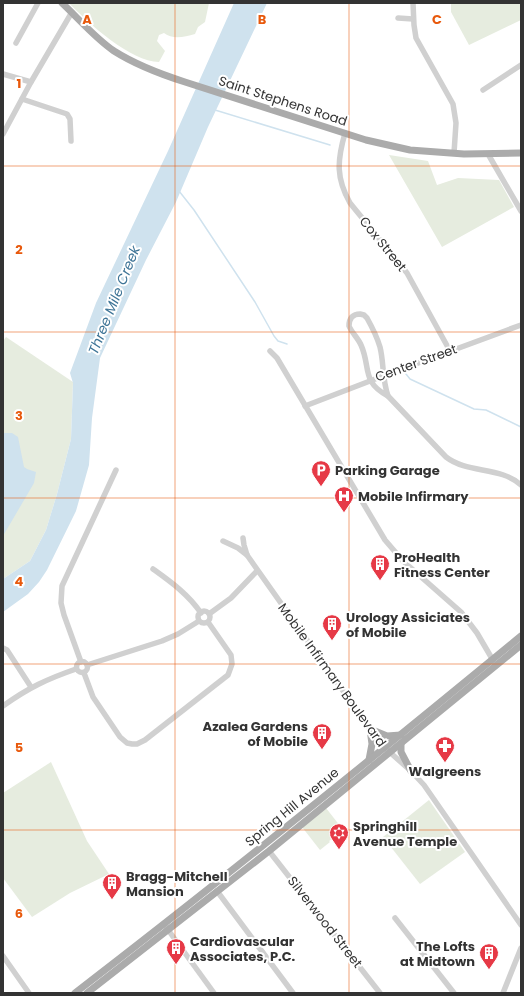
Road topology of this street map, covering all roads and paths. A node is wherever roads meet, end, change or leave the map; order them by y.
1 (38, 3) edge
2 (62, 3) edge
3 (413, 3) edge
4 (72, 12) junction
5 (398, 18) dead end
6 (413, 18) junction
7 (16, 42) dead end
8 (521, 65) edge
9 (3, 74) edge
10 (31, 82) junction
11 (483, 90) dead end
12 (22, 99) junction
13 (345, 133) junction
14 (3, 134) edge
15 (71, 141) dead end
16 (454, 153) junction
17 (521, 153) edge
18 (488, 154) junction
19 (521, 211) edge
20 (521, 325) edge
21 (450, 350) junction
22 (270, 351) dead end
23 (382, 376) junction
24 (370, 381) junction
25 (388, 396) junction
26 (305, 406) junction
27 (116, 470) dead end
28 (521, 485) edge
29 (243, 538) dead end
30 (222, 541) dead end
31 (247, 555) junction
32 (153, 569) dead end
33 (258, 571) junction
34 (201, 613) junction
35 (209, 614) junction
36 (199, 621) junction
37 (208, 622) junction
38 (521, 636) edge
39 (521, 645) edge
40 (3, 648) edge
41 (81, 662) junction
42 (494, 663) junction
43 (87, 666) junction
44 (76, 669) junction
45 (84, 673) junction
46 (30, 687) junction
47 (3, 706) edge
48 (370, 729) junction
49 (401, 734) junction
50 (401, 744) junction
51 (387, 751) junction
52 (369, 760) junction
53 (411, 771) junction
54 (269, 850) junction
55 (217, 891) junction
56 (395, 918) dead end
57 (521, 925) edge
58 (166, 927) junction
59 (521, 948) edge
60 (3, 956) edge
61 (29, 993) edge
62 (75, 993) edge
63 (87, 993) edge
64 (214, 993) edge
65 (293, 993) edge
66 (380, 993) edge
67 (454, 993) edge
68 (504, 993) edge

1 - 7 street
2 - 4 main road, Saint Stephens Road
3 - 6 street
4 - 10 street
4 - 13 main road, Saint Stephens Road
5 - 6 street
6 - 16 street
8 - 11 street
9 - 10 street
10 - 12 street
12 - 14 street
12 - 15 street
13 - 16 main road, Saint Stephens Road
13 - 21 street, Cox Street
16 - 18 main road, Saint Stephens Road
17 - 18 main road, Saint Stephens Road
18 - 19 street
20 - 21 street, Center Street
21 - 23 street, Center Street
22 - 26 street
23 - 24 street, Center Street
23 - 24 street
23 - 25 street
24 - 25 street
24 - 26 street, Center Street
25 - 28 street
26 - 42 street
27 - 41 street
29 - 31 street, Mobile Infirmary Boulevard
30 - 31 street, Mobile Infirmary Boulevard
31 - 33 street, Mobile Infirmary Boulevard
32 - 34 street
33 - 35 street
33 - 48 street, Mobile Infirmary Boulevard
34 - 35 street
34 - 36 street
35 - 37 street
36 - 37 street
36 - 43 street
37 - 45 street
38 - 42 main road, Spring Hill Avenue
39 - 42 main road, Spring Hill Avenue
40 - 46 street
41 - 43 street
41 - 44 street
42 - 49 main road, Spring Hill Avenue
42 - 50 main road, Spring Hill Avenue
43 - 45 street
44 - 45 street
44 - 46 street
46 - 47 street
48 - 49 main road
48 - 51 street, Mobile Infirmary Boulevard
48 - 52 main road
49 - 51 main road, Spring Hill Avenue
50 - 51 main road, Spring Hill Avenue
50 - 53 main road
51 - 52 main road, Spring Hill Avenue
51 - 53 street, Mobile Infirmary Boulevard
51 - 54 main road, Spring Hill Avenue
52 - 58 main road, Spring Hill Avenue
53 - 57 street, Mobile Infirmary Boulevard
54 - 55 main road, Spring Hill Avenue
54 - 66 street, Silverwood Street
55 - 58 main road, Spring Hill Avenue
55 - 65 street
56 - 67 street
58 - 62 main road, Spring Hill Avenue
58 - 63 main road, Spring Hill Avenue
58 - 64 street
59 - 68 street
60 - 61 street

